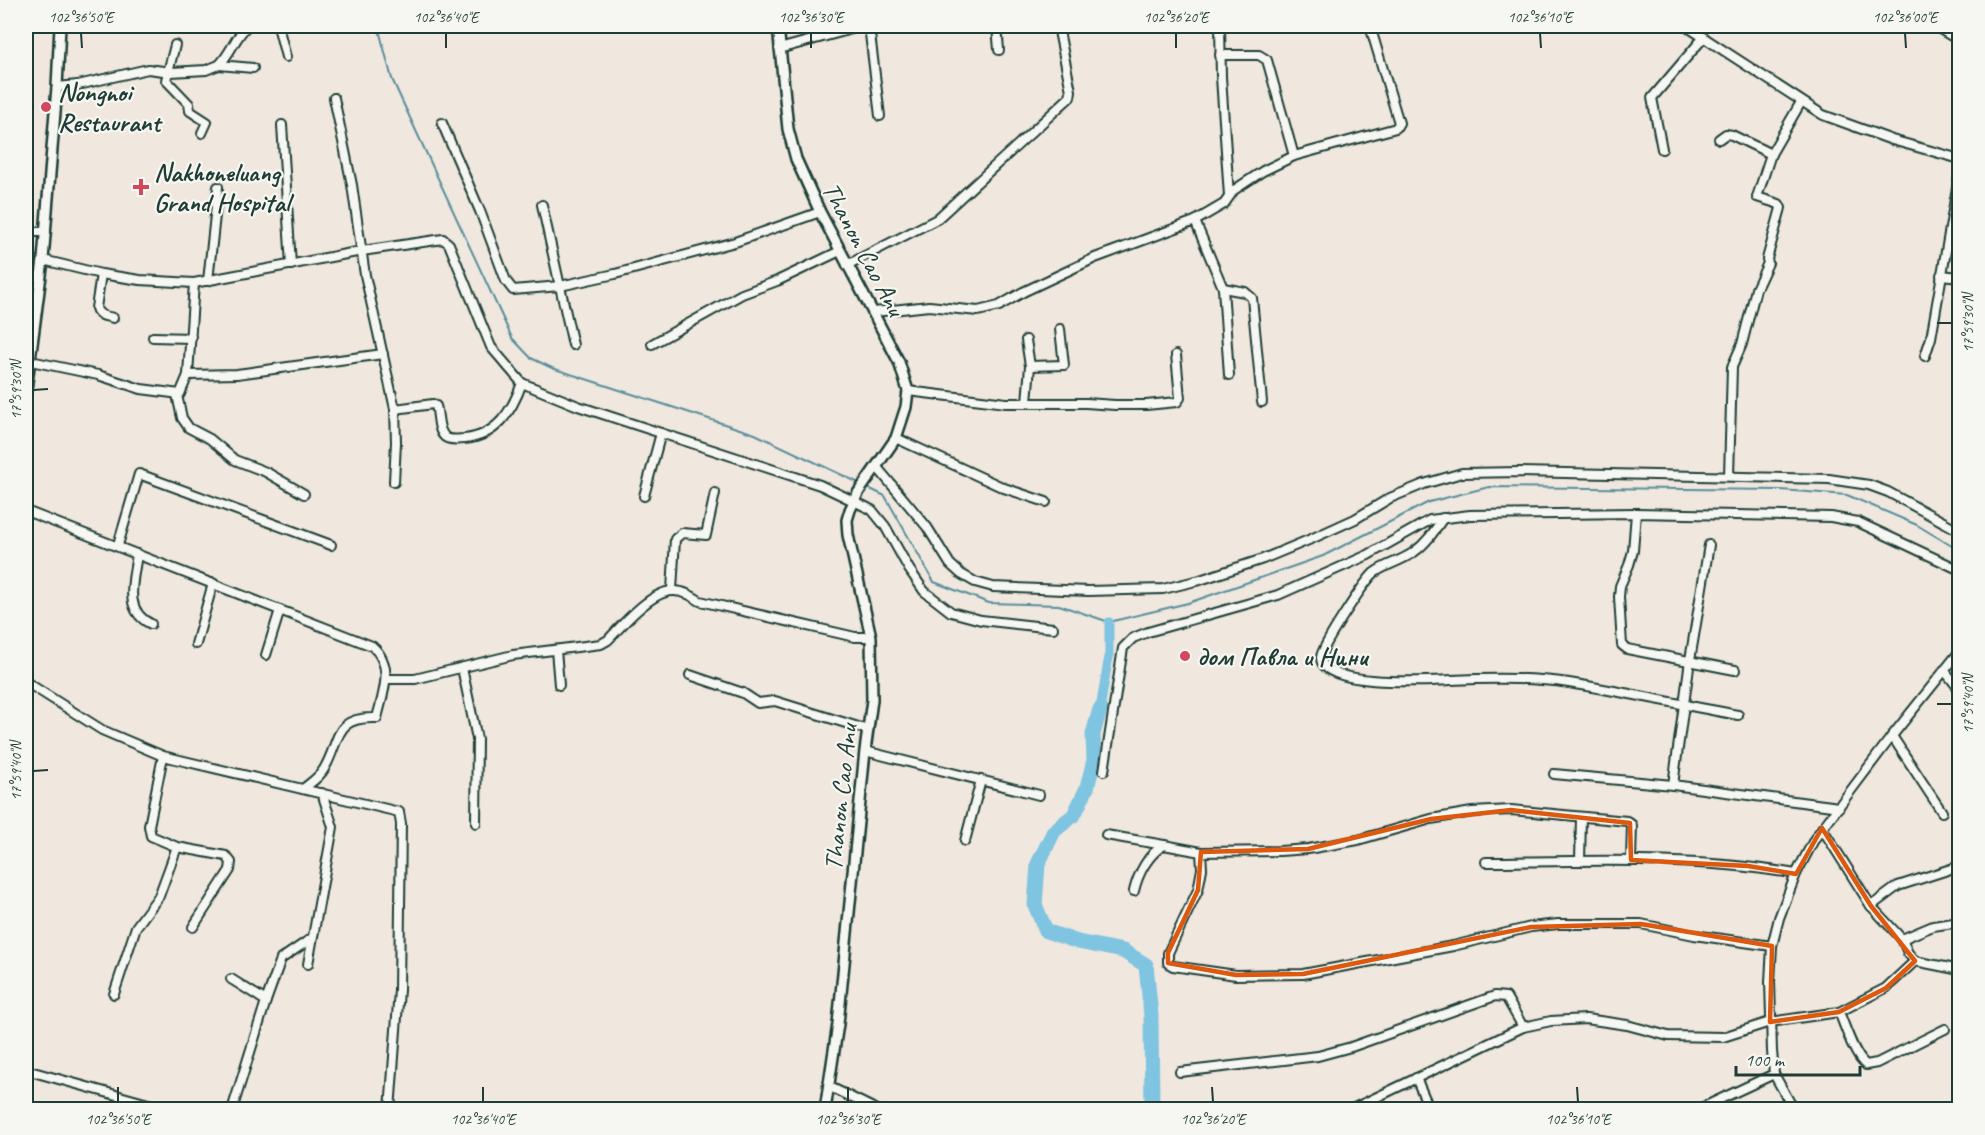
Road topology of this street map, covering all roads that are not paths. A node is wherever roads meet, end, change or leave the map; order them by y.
1 (60, 26) edge
2 (247, 26) edge
3 (278, 26) edge
4 (778, 26) edge
5 (862, 26) edge
6 (869, 26) edge
7 (998, 26) edge
8 (1058, 26) edge
9 (1220, 26) edge
10 (1370, 26) edge
11 (1937, 26) edge
12 (1692, 27) edge
13 (1704, 37) junction
14 (1959, 41) edge
15 (175, 45) dead end
16 (779, 49) junction
17 (999, 50) dead end
18 (1221, 55) junction
19 (286, 57) dead end
20 (219, 64) junction
21 (253, 68) dead end
22 (168, 71) junction
23 (57, 87) junction
24 (334, 98) dead end
25 (1801, 102) junction
26 (880, 116) dead end
27 (442, 123) dead end
28 (282, 125) dead end
29 (202, 133) dead end
30 (1719, 139) dead end
31 (1662, 149) dead end
32 (1771, 154) junction
33 (1294, 156) junction
34 (1959, 159) edge
35 (1959, 170) edge
36 (218, 187) dead end
37 (1229, 196) junction
38 (542, 205) dead end
39 (819, 212) junction
40 (1955, 216) edge
41 (1195, 220) junction
42 (26, 232) edge
43 (46, 232) junction
44 (362, 251) junction
45 (840, 251) junction
46 (43, 260) junction
47 (291, 265) junction
48 (847, 265) junction
49 (101, 274) junction
50 (1941, 275) junction
51 (41, 276) junction
52 (26, 277) edge
53 (1959, 277) edge
54 (208, 281) junction
55 (194, 283) junction
56 (560, 286) junction
57 (1223, 288) junction
58 (874, 312) junction
59 (113, 318) dead end
60 (1060, 329) dead end
61 (153, 337) dead end
62 (191, 338) junction
63 (1026, 340) dead end
64 (652, 344) dead end
65 (573, 345) dead end
66 (383, 354) junction
67 (1176, 355) dead end
68 (1925, 356) dead end
69 (27, 361) edge
70 (1030, 366) junction
71 (188, 375) junction
72 (1229, 375) dead end
73 (522, 383) junction
74 (26, 390) edge
75 (908, 391) junction
76 (177, 395) junction
77 (1027, 402) junction
78 (1262, 402) dead end
79 (395, 409) junction
80 (661, 434) junction
81 (896, 438) junction
82 (876, 466) junction
83 (1729, 476) junction
84 (394, 482) dead end
85 (715, 493) dead end
86 (304, 494) dead end
87 (644, 496) dead end
88 (856, 497) junction
89 (1046, 502) dead end
90 (26, 511) edge
91 (1636, 513) junction
92 (1443, 518) junction
93 (1959, 531) edge
94 (331, 544) dead end
95 (118, 546) junction
96 (1709, 546) dead end
97 (137, 554) junction
98 (1959, 570) edge
99 (213, 583) junction
100 (672, 590) junction
101 (280, 610) junction
102 (151, 624) dead end
103 (1053, 628) dead end
104 (871, 637) junction
105 (196, 644) dead end
106 (556, 650) junction
107 (1959, 651) edge
108 (266, 655) dead end
109 (1690, 660) junction
110 (462, 668) junction
111 (1735, 670) dead end
112 (1944, 670) junction
113 (690, 675) dead end
114 (387, 679) junction
115 (26, 682) edge
116 (559, 685) dead end
117 (1959, 690) edge
118 (1683, 705) junction
119 (1738, 716) dead end
120 (868, 730) junction
121 (1892, 736) junction
122 (865, 751) junction
123 (163, 756) junction
124 (1104, 771) dead end
125 (1554, 774) dead end
126 (981, 780) junction
127 (1673, 785) junction
128 (303, 789) junction
129 (322, 794) junction
130 (1039, 795) dead end
131 (1839, 807) junction
132 (1942, 812) dead end
133 (1581, 817) junction
134 (476, 823) dead end
135 (1822, 828) junction
136 (1106, 835) dead end
137 (965, 841) dead end
138 (1164, 845) junction
139 (177, 847) junction
140 (1201, 852) junction
141 (1631, 860) junction
142 (1580, 861) junction
143 (1486, 862) dead end
144 (1959, 866) edge
145 (1796, 874) junction
146 (1134, 891) dead end
147 (1872, 906) junction
148 (1959, 922) edge
149 (193, 927) dead end
150 (312, 938) junction
151 (1902, 939) junction
152 (1772, 946) junction
153 (1915, 961) junction
154 (308, 964) dead end
155 (1959, 970) edge
156 (231, 980) dead end
157 (114, 994) dead end
158 (266, 1001) junction
159 (1839, 1012) junction
160 (1770, 1022) junction
161 (1523, 1027) junction
162 (1945, 1029) dead end
163 (26, 1070) edge
164 (1180, 1072) dead end
165 (1774, 1074) junction
166 (1416, 1078) junction
167 (828, 1086) junction
168 (170, 1110) edge
169 (232, 1110) edge
170 (390, 1110) edge
171 (825, 1110) edge
172 (877, 1110) edge
173 (1350, 1110) edge
174 (1430, 1110) edge
175 (1697, 1110) edge
176 (1794, 1110) edge

1 - 23 street
2 - 20 street
3 - 19 street
4 - 16 street, Thanon Cao Anu
5 - 16 street
6 - 26 street
7 - 17 street
8 - 48 street
9 - 18 street
10 - 33 street
11 - 14 street
12 - 13 street
13 - 25 street
13 - 31 street
15 - 22 street
16 - 39 street, Thanon Cao Anu
18 - 33 street
18 - 37 street
20 - 21 street
20 - 22 street
22 - 23 street
22 - 29 street
23 - 43 street
24 - 44 street
25 - 32 street
25 - 34 street
27 - 56 street
28 - 47 street
30 - 32 street
32 - 83 street
33 - 37 street
35 - 40 street
36 - 54 street
37 - 41 street
38 - 56 street
39 - 45 street, Thanon Cao Anu
39 - 56 street
40 - 50 street
41 - 57 street
41 - 58 street
42 - 43 street
43 - 46 street
44 - 47 street
44 - 66 street
44 - 73 street
45 - 48 street, Thanon Cao Anu
45 - 64 street
46 - 49 street
46 - 51 street
47 - 54 street
48 - 58 street, Thanon Cao Anu
49 - 55 street
49 - 59 street
50 - 53 street
50 - 68 street
51 - 52 street
51 - 69 street
54 - 55 street
55 - 62 street
56 - 65 street
57 - 72 street
57 - 78 street
58 - 75 street, Thanon Cao Anu
60 - 70 street
61 - 62 street
62 - 71 street
63 - 70 street
66 - 71 street
66 - 79 street
67 - 77 street
69 - 74 street
69 - 76 street
70 - 77 street
71 - 76 street
73 - 79 street
73 - 80 street
75 - 77 street
75 - 81 street
76 - 86 street
79 - 84 street
80 - 87 street
80 - 88 street
81 - 82 street
81 - 89 street
82 - 83 street
82 - 88 street
83 - 93 street
85 - 100 street
88 - 103 street
88 - 104 street, Thanon Cao Anu
90 - 95 street
91 - 92 street
91 - 98 street
91 - 109 street
92 - 118 street
92 - 124 street
94 - 95 street
95 - 97 street
96 - 109 street
97 - 99 street
97 - 102 street
99 - 101 street
99 - 105 street
100 - 104 street
100 - 106 street
101 - 108 street
101 - 114 street
104 - 120 street, Thanon Cao Anu
106 - 110 street
106 - 116 street
107 - 112 street
109 - 111 street
109 - 118 street
110 - 114 street
110 - 134 street
112 - 117 street
112 - 121 street
113 - 120 street
114 - 128 street
115 - 123 street
118 - 119 street
118 - 127 street
120 - 122 street, Thanon Cao Anu
121 - 131 street
121 - 132 street
122 - 126 street
122 - 167 street, Thanon Cao Anu
123 - 128 street
123 - 139 street
125 - 127 street
126 - 130 street
126 - 137 street
127 - 131 street
128 - 129 street
129 - 150 street
129 - 170 street
131 - 135 street
133 - 140 street
133 - 141 street
133 - 142 street
135 - 145 street
135 - 147 street
136 - 138 street
138 - 140 street
138 - 146 street
139 - 149 street
139 - 157 street
140 - 152 street
141 - 142 street
141 - 145 street
142 - 143 street
144 - 147 street
145 - 152 street
147 - 151 street
148 - 151 street
150 - 154 street
150 - 158 street
151 - 153 street
152 - 160 street
153 - 155 street
153 - 159 street
156 - 158 street
158 - 169 street
159 - 160 street
159 - 162 street
160 - 161 street
160 - 165 street
161 - 164 street
161 - 166 street
163 - 168 street
165 - 175 street
165 - 176 street
166 - 173 street
166 - 174 street
167 - 171 street, Thanon Cao Anu
167 - 172 street

